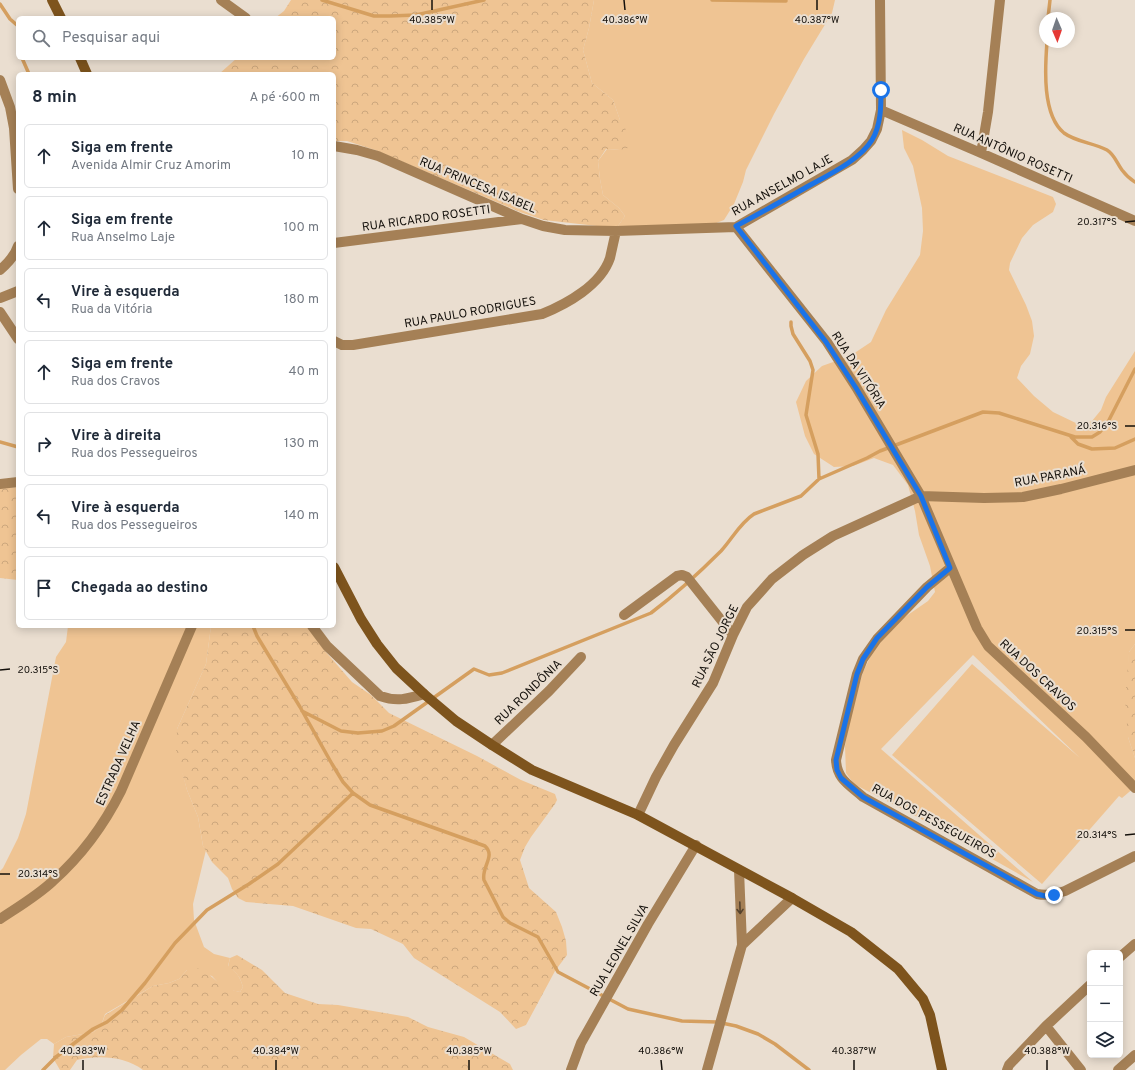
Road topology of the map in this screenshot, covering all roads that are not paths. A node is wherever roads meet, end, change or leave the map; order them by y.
1 (52, 0) edge
2 (221, 0) edge
3 (880, 0) edge
4 (1000, 0) edge
5 (60, 16) edge
6 (243, 16) edge
7 (81, 60) edge
8 (86, 72) edge
9 (0, 80) edge
10 (881, 110) junction
11 (336, 146) edge
12 (16, 149) edge
13 (981, 153) junction
14 (522, 219) junction
15 (1135, 221) edge
16 (736, 226) junction
17 (616, 231) junction
18 (336, 244) edge
19 (16, 253) edge
20 (0, 270) edge
21 (16, 292) edge
22 (0, 298) edge
23 (0, 312) edge
24 (16, 336) edge
25 (336, 342) edge
26 (1135, 470) edge
27 (16, 482) edge
28 (0, 484) edge
29 (921, 496) junction
30 (950, 568) junction
31 (336, 571) edge
32 (624, 616) dead end
33 (191, 628) edge
34 (314, 628) edge
35 (733, 635) junction
36 (581, 657) dead end
37 (424, 694) junction
38 (492, 745) junction
39 (1135, 788) edge
40 (638, 815) junction
41 (696, 845) junction
42 (1135, 856) edge
43 (739, 870) junction
44 (792, 898) junction
45 (0, 919) edge
46 (1135, 944) edge
47 (742, 945) junction
48 (1123, 954) edge
49 (1089, 986) edge
50 (1046, 1026) junction
51 (1135, 1055) edge
52 (571, 1070) edge
53 (706, 1070) edge
54 (942, 1070) edge
55 (1007, 1070) edge
56 (1081, 1070) edge
57 (1118, 1070) edge

1 - 5 main road
2 - 6 street
3 - 10 street, RUA ANSELMO LAJE
4 - 13 street
7 - 8 main road
9 - 12 street
10 - 13 street, RUA ANTÔNIO ROSETTI
10 - 16 street, RUA ANSELMO LAJE
11 - 14 street, RUA PRINCESA ISABEL
13 - 15 street, RUA ANTÔNIO ROSETTI
14 - 17 street, RUA PRINCESA ISABEL
14 - 18 street, RUA RICARDO ROSETTI
16 - 17 street, RUA ANSELMO LAJE
16 - 29 street, RUA DA VITÓRIA
17 - 25 street, RUA PAULO RODRIGUES
19 - 20 street
21 - 22 street
23 - 24 street
26 - 29 street, RUA PARANÁ
27 - 28 street
29 - 30 street, RUA DOS CRAVOS
29 - 35 street, RUA SÃO JORGE
30 - 39 street, RUA DOS CRAVOS
30 - 42 street, RUA DOS PESSEGUEIROS
31 - 37 main road
32 - 35 street
33 - 45 street, ESTRADA VELHA
34 - 37 street
35 - 40 street, RUA SÃO JORGE
36 - 38 street, RUA RONDÔNIA
37 - 38 main road
38 - 40 main road
40 - 41 main road
41 - 43 main road
41 - 52 street, RUA LEONEL SILVA
43 - 44 main road
43 -> 47 street
44 - 47 street
44 - 54 main road
46 - 48 street
47 - 53 street
49 - 50 street
50 - 55 street
50 - 56 street
51 - 57 street

